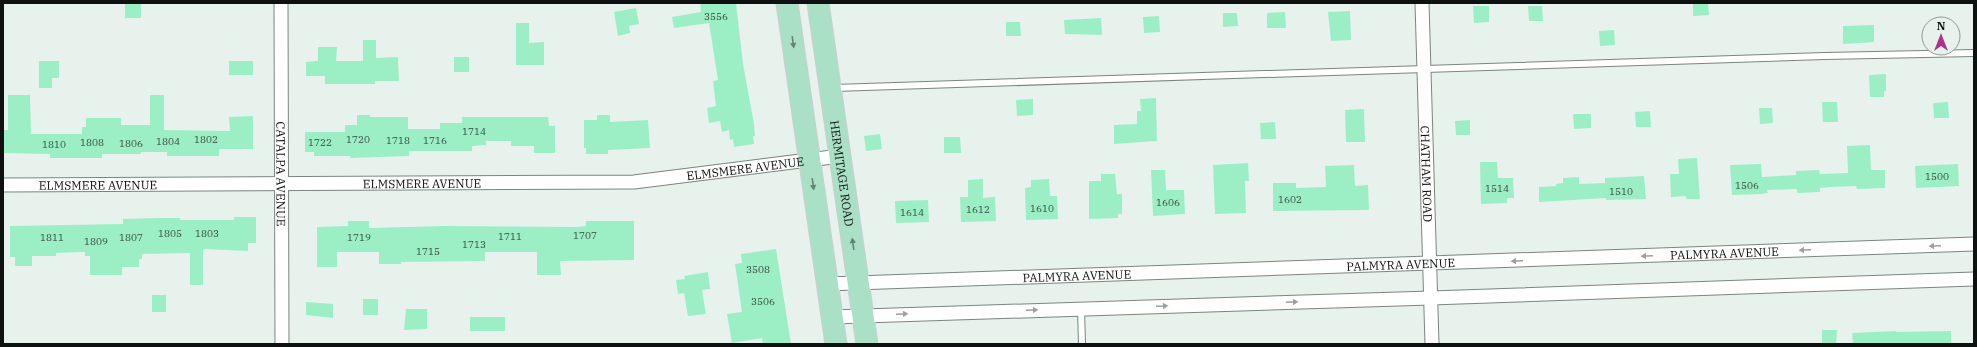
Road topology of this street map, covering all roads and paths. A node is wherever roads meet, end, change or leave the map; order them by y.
1 (281, 3) edge
2 (787, 3) edge
3 (818, 3) edge
4 (1422, 3) edge
5 (1974, 53) edge
6 (1423, 69) junction
7 (831, 88) junction
8 (840, 156) junction
9 (810, 160) junction
10 (282, 184) junction
11 (3, 185) edge
12 (1974, 244) edge
13 (1430, 264) junction
14 (1974, 278) edge
15 (858, 283) junction
16 (828, 284) junction
17 (1431, 298) junction
18 (1081, 309) junction
19 (863, 315) junction
20 (832, 317) junction
21 (282, 344) edge
22 (836, 344) edge
23 (867, 344) edge
24 (1082, 344) edge
25 (1432, 344) edge

1 - 10 street, CATALPA AVENUE
2 -> 9 main road
3 - 7 main road, HERMITAGE ROAD
4 - 6 street, CHATHAM ROAD
5 - 6 lane
6 - 7 lane
6 - 13 street, CHATHAM ROAD
7 - 8 main road, HERMITAGE ROAD
8 - 9 street, ELMSMERE AVENUE
15 -> 8 main road, HERMITAGE ROAD
9 - 10 street, ELMSMERE AVENUE
9 -> 16 main road
10 - 11 street, ELMSMERE AVENUE
10 - 21 street, CATALPA AVENUE
12 -> 13 street, PALMYRA AVENUE
13 - 15 street, PALMYRA AVENUE
13 - 17 street, CHATHAM ROAD
14 - 17 street
15 - 16 street, PALMYRA AVENUE
15 - 19 main road, HERMITAGE ROAD
16 - 20 main road
18 -> 17 street
17 - 25 street, CHATHAM ROAD
19 -> 18 street
18 - 24 lane
19 - 20 street
19 - 23 main road, HERMITAGE ROAD
20 - 22 main road

